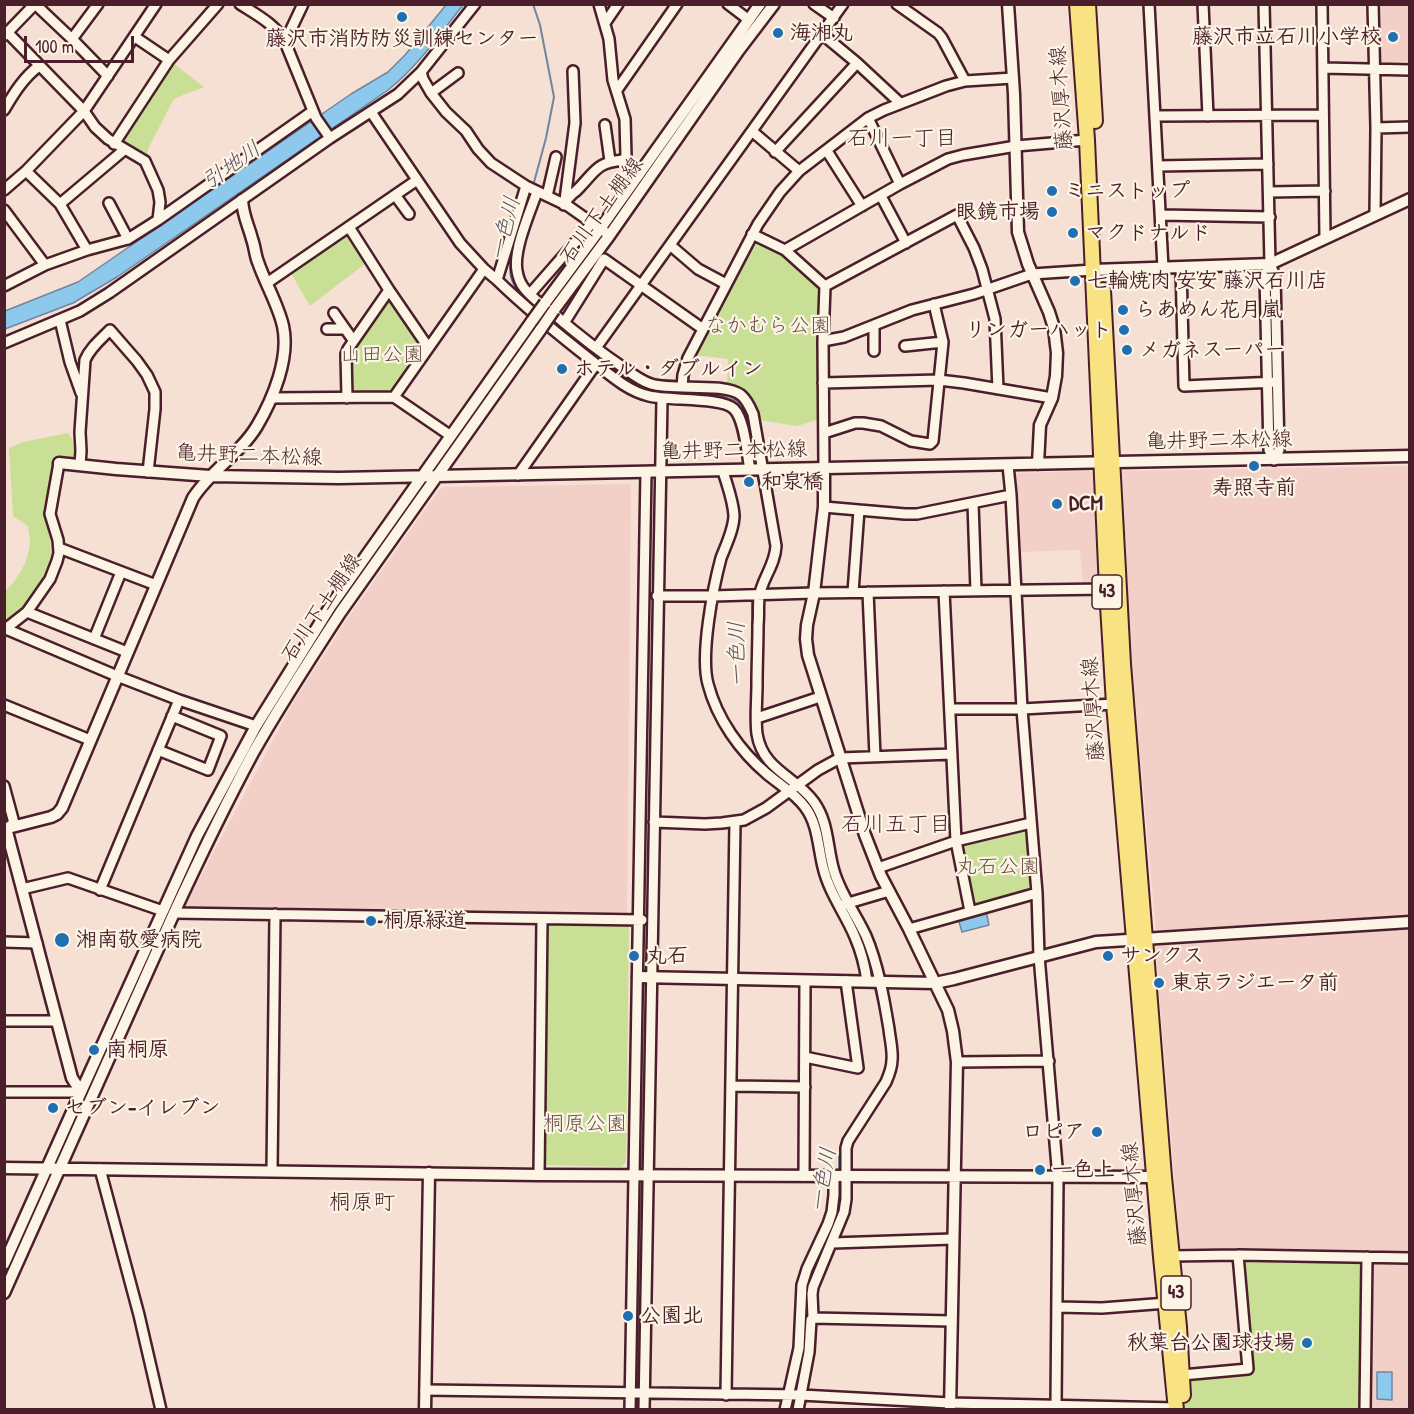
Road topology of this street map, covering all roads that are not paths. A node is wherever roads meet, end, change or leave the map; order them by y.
1 (35, 4) edge
2 (98, 4) edge
3 (156, 4) edge
4 (218, 4) edge
5 (240, 4) edge
6 (303, 4) edge
7 (475, 4) edge
8 (599, 4) edge
9 (618, 4) edge
10 (677, 4) edge
11 (728, 4) edge
12 (760, 4) edge
13 (774, 4) edge
14 (814, 4) edge
15 (843, 4) edge
16 (897, 4) edge
17 (1008, 4) edge
18 (1077, 4) edge
19 (1088, 4) edge
20 (1149, 4) edge
21 (1203, 4) edge
22 (1264, 4) edge
23 (1323, 4) edge
24 (1373, 4) edge
25 (911, 9) edge
26 (834, 18) junction
27 (749, 20) junction
28 (604, 23) junction
29 (6, 34) edge
30 (822, 34) junction
31 (135, 37) junction
32 (72, 39) junction
33 (285, 42) junction
34 (169, 60) junction
35 (857, 63) junction
36 (39, 66) junction
37 (1324, 68) junction
38 (1374, 69) junction
39 (1410, 69) edge
40 (573, 71) dead end
41 (421, 72) junction
42 (458, 73) dead end
43 (108, 76) junction
44 (1013, 78) junction
45 (965, 81) junction
46 (617, 90) junction
47 (431, 93) junction
48 (900, 103) junction
49 (6, 104) edge
50 (84, 111) junction
51 (371, 112) junction
52 (314, 114) junction
53 (1208, 116) junction
54 (1267, 116) junction
55 (1323, 116) junction
56 (1156, 117) junction
57 (868, 118) junction
58 (605, 125) dead end
59 (1410, 127) edge
60 (1376, 128) junction
61 (753, 132) junction
62 (328, 136) junction
63 (1087, 140) junction
64 (114, 144) junction
65 (1016, 146) junction
66 (124, 150) junction
67 (826, 151) junction
68 (775, 152) junction
69 (555, 157) dead end
70 (610, 161) junction
71 (1268, 164) junction
72 (1158, 166) junction
73 (26, 171) junction
74 (799, 171) junction
75 (417, 180) junction
76 (900, 184) junction
77 (4, 190) edge
78 (532, 190) junction
79 (1324, 191) junction
80 (1269, 192) junction
81 (395, 195) junction
82 (547, 196) junction
83 (881, 196) junction
84 (1410, 199) edge
85 (242, 200) junction
86 (109, 203) dead end
87 (60, 204) junction
88 (564, 205) junction
89 (862, 206) junction
90 (4, 210) edge
91 (409, 214) dead end
92 (1161, 215) junction
93 (1375, 215) junction
94 (1270, 217) junction
95 (158, 220) junction
96 (349, 226) junction
97 (600, 229) junction
98 (752, 234) junction
99 (1325, 238) junction
100 (128, 239) junction
101 (906, 243) junction
102 (670, 245) junction
103 (87, 250) junction
104 (785, 250) junction
105 (1270, 264) junction
106 (45, 265) junction
107 (1181, 267) junction
108 (1163, 268) junction
109 (484, 269) junction
110 (1097, 270) junction
111 (1032, 274) junction
112 (497, 280) junction
113 (267, 283) junction
114 (5, 284) edge
115 (726, 284) junction
116 (641, 285) junction
117 (825, 286) junction
118 (987, 289) junction
119 (389, 290) junction
120 (530, 294) junction
121 (934, 304) junction
122 (550, 306) junction
123 (334, 313) dead end
124 (60, 320) junction
125 (564, 323) junction
126 (874, 325) junction
127 (327, 329) dead end
128 (345, 329) junction
129 (703, 329) junction
130 (353, 340) junction
131 (823, 341) junction
132 (943, 342) junction
133 (4, 343) edge
134 (905, 346) dead end
135 (428, 347) junction
136 (596, 348) junction
137 (874, 351) dead end
138 (596, 364) junction
139 (939, 380) junction
140 (823, 383) junction
141 (1272, 383) junction
142 (682, 387) junction
143 (998, 389) junction
144 (394, 397) junction
145 (83, 398) junction
146 (271, 398) junction
147 (347, 398) junction
148 (1052, 398) junction
149 (662, 399) junction
150 (824, 433) junction
151 (451, 436) junction
152 (1410, 456) edge
153 (1274, 460) junction
154 (1107, 463) junction
155 (59, 464) joint
156 (1038, 464) junction
157 (80, 465) junction
158 (1008, 465) junction
159 (824, 468) junction
160 (756, 470) junction
161 (723, 471) junction
162 (148, 472) junction
163 (646, 472) junction
164 (661, 472) junction
165 (518, 475) junction
166 (210, 476) junction
167 (423, 476) junction
168 (437, 476) junction
169 (1011, 495) junction
170 (973, 503) junction
171 (824, 507) junction
172 (859, 510) junction
173 (59, 548) junction
174 (121, 572) junction
175 (156, 585) junction
176 (1107, 589) junction
177 (1016, 590) junction
178 (944, 591) junction
179 (976, 591) junction
180 (854, 592) junction
181 (868, 592) junction
182 (814, 593) junction
183 (756, 595) junction
184 (657, 596) junction
185 (713, 596) junction
186 (27, 612) junction
187 (5, 629) edge
188 (94, 639) junction
189 (127, 652) junction
190 (117, 676) junction
191 (820, 697) junction
192 (179, 700) junction
193 (1114, 704) junction
194 (4, 705) edge
195 (950, 709) junction
196 (1022, 709) junction
197 (172, 717) junction
198 (757, 718) junction
199 (256, 726) junction
200 (90, 740) junction
201 (158, 750) junction
202 (952, 754) junction
203 (875, 756) junction
204 (840, 758) junction
205 (4, 786) edge
206 (794, 788) junction
207 (654, 822) junction
208 (735, 822) junction
209 (1030, 823) junction
210 (5, 828) edge
211 (956, 841) junction
212 (878, 868) junction
213 (22, 889) junction
214 (100, 890) junction
215 (889, 891) junction
216 (1037, 894) junction
217 (848, 903) junction
218 (838, 906) junction
219 (970, 911) junction
220 (168, 912) junction
221 (275, 914) junction
222 (542, 919) junction
223 (638, 920) junction
224 (653, 921) junction
225 (1410, 922) edge
226 (909, 929) junction
227 (1139, 939) junction
228 (4, 942) edge
229 (37, 943) junction
230 (1039, 956) junction
231 (638, 977) junction
232 (652, 977) junction
233 (733, 980) junction
234 (805, 981) junction
235 (846, 981) junction
236 (873, 981) junction
237 (935, 983) junction
238 (4, 1021) edge
239 (56, 1021) junction
240 (805, 1056) junction
241 (1049, 1061) junction
242 (957, 1062) junction
243 (731, 1086) junction
244 (805, 1087) junction
245 (4, 1092) edge
246 (81, 1092) junction
247 (4, 1168) edge
248 (47, 1168) junction
249 (61, 1168) junction
250 (100, 1169) junction
251 (272, 1171) junction
252 (429, 1173) junction
253 (539, 1175) junction
254 (634, 1175) junction
255 (649, 1175) junction
256 (730, 1176) junction
257 (804, 1176) junction
258 (840, 1177) junction
259 (953, 1177) junction
260 (1058, 1178) junction
261 (1159, 1178) junction
262 (952, 1239) junction
263 (832, 1243) junction
264 (1238, 1255) junction
265 (1167, 1256) junction
266 (1367, 1257) junction
267 (1410, 1258) edge
268 (4, 1264) edge
269 (4, 1293) edge
270 (1167, 1303) junction
271 (1057, 1307) junction
272 (813, 1318) junction
273 (952, 1321) junction
274 (1182, 1375) junction
275 (425, 1390) junction
276 (631, 1394) junction
277 (645, 1394) junction
278 (726, 1395) junction
279 (795, 1395) junction
280 (1056, 1405) junction
281 (950, 1406) edge
282 (1179, 1409) edge
283 (161, 1410) edge
284 (425, 1410) edge
285 (630, 1410) edge
286 (644, 1410) edge
287 (785, 1410) edge
288 (798, 1410) edge
289 (1365, 1410) edge

1 - 29 street
1 - 32 street
2 - 32 street
3 - 31 street
4 - 34 street
5 - 33 street
6 - 33 street
7 - 41 street
8 - 28 street
9 - 28 street
10 - 46 street
11 - 27 street
12 - 27 street, 石川下土棚線
13 - 97 street, 石川下土棚線
14 - 26 street
15 - 26 street
16 - 25 street
17 - 44 street
18 - 63 main road, 藤沢厚木線 / 43
19 - 110 main road, 藤沢厚木線 / 43
20 - 56 street
21 - 53 street
22 - 54 street
23 - 37 street
24 - 38 street
25 - 45 street
26 - 30 street
27 - 97 street, 石川下土棚線
28 - 46 street
29 - 36 street
30 - 35 street
30 - 61 street
31 - 34 street
31 - 43 street
32 - 43 street
33 - 52 street
34 - 64 street
35 - 48 street
35 - 68 street
36 - 49 street
36 - 50 street
37 - 38 street
37 - 55 street
38 - 39 street
38 - 60 street
40 - 88 street
41 - 47 street
41 - 51 street
42 - 47 street
43 - 50 street
44 - 45 street
44 - 65 street
45 - 48 street
46 - 70 street
47 - 78 street
48 - 57 street
50 - 64 street
50 - 73 street
51 - 62 street
51 - 75 street
52 - 62 street
52 - 95 street
53 - 54 street
53 - 56 street
54 - 55 street
54 - 71 street
55 - 79 street
56 - 72 street
57 - 67 street
57 - 76 street
58 - 70 street
59 - 60 street
60 - 93 street
61 - 68 street
61 - 102 street
62 - 85 street
63 - 65 street
63 - 110 main road, 藤沢厚木線 / 43
64 - 66 street
65 - 76 street
65 - 111 street
66 - 87 street
66 - 95 street
67 - 74 street
67 - 89 street
68 - 74 street
69 - 82 street
70 - 88 street
71 - 72 street
71 - 80 street
72 - 92 street
73 - 77 street
73 - 87 street
74 - 98 street
75 - 81 street
75 - 109 street
76 - 83 street
78 - 82 street
78 - 112 street
78 - 120 street
79 - 80 street
79 - 99 street
80 - 94 street
81 - 91 street
81 - 96 street
82 - 88 street
83 - 89 street
83 - 101 street
84 - 93 street
85 - 113 street
85 - 124 street
86 - 100 street
87 - 103 street
88 - 97 street
89 - 104 street
90 - 106 street
92 - 94 street
92 - 108 street
93 - 99 street
94 - 105 street
95 - 100 street
96 - 113 street
96 - 119 street
97 - 120 street
97 - 122 street, 石川下土棚線
98 - 104 street
98 - 115 street
99 - 105 street
100 - 103 street
101 - 117 street
101 - 118 street
102 - 115 street
102 - 116 street
103 - 106 street
104 - 117 street
105 - 107 street
105 - 141 street
106 - 114 street
107 - 108 street
107 - 141 street
108 - 110 street
109 - 112 street
109 - 135 street
110 - 111 street
110 - 154 main road, 藤沢厚木線 / 43
111 - 118 street
111 - 148 street
112 - 138 street
113 - 146 street
115 - 129 street
116 - 125 street
116 - 129 street
116 - 136 street
117 - 131 street
118 - 121 street
118 - 143 street
119 - 130 street
119 - 135 street
120 - 125 street
121 - 126 street
121 - 132 street
122 - 151 street, 石川下土棚線, bridge
122 - 168 street, 石川下土棚線, bridge
123 - 128 street
124 - 133 street
124 - 145 street
125 - 136 street
126 - 131 street
126 - 137 street
127 - 128 street
128 - 130 street
129 - 142 street
130 - 147 street
131 - 140 street
132 - 134 street
132 - 139 street
135 - 144 street
136 - 142 street
138 - 149 street
138 - 165 street
139 - 140 street
139 - 143 street
139 - 150 street
140 - 150 street
141 - 153 street
142 - 160 street
143 - 148 street
144 - 147 street
144 - 151 street
145 - 157 street
145 - 162 street
146 - 147 street
146 - 166 street
148 - 156 street
149 - 160 street
149 - 164 street
150 - 159 street
151 - 167 street, 石川下土棚線
152 - 153 street, 亀井野二本松線
153 - 154 street, 亀井野二本松線
154 - 156 street, 亀井野二本松線
154 - 176 main road, 藤沢厚木線 / 43
154 - 227 main road, 藤沢厚木線 / 43
155 - 157 street, 亀井野二本松線
155 - 173 street
156 - 158 street, 亀井野二本松線
157 - 162 street, 亀井野二本松線
158 - 159 street, 亀井野二本松線
158 - 169 street
159 - 160 street, 亀井野二本松線
159 - 171 street
160 - 161 street, 亀井野二本松線
160 - 183 street
161 - 164 street, 亀井野二本松線
161 - 185 street
162 - 166 street, 亀井野二本松線
163 - 164 street, 亀井野二本松線
163 - 165 street, 亀井野二本松線
163 - 223 street
164 - 184 street
165 - 168 street, 亀井野二本松線
166 - 167 street, 亀井野二本松線
166 - 175 street
167 - 168 street, 亀井野二本松線
167 - 199 street, 石川下土棚線
168 - 220 street, 石川下土棚線
169 - 170 street
169 - 177 street
170 - 172 street
170 - 179 street
171 - 172 street
171 - 182 street
172 - 180 street
173 - 174 street
173 - 186 street
174 - 175 street
174 - 188 street
175 - 189 street
176 - 177 street
176 - 193 main road, 藤沢厚木線 / 43
177 - 179 street
177 - 196 street
178 - 179 street
178 - 181 street
178 - 195 street
180 - 181 street
180 - 182 street
181 - 203 street
182 - 183 street
182 - 191 street
183 - 185 street
183 - 198 street
184 - 185 street
184 - 207 street
185 - 206 street
186 - 187 street
186 - 188 street
187 - 190 street
188 - 189 street
189 - 190 street
190 - 192 street
190 - 200 street
191 - 198 street
191 - 204 street
192 - 197 street
192 - 199 street
193 - 196 street
193 - 227 main road, 藤沢厚木線 / 43
194 - 200 street
195 - 196 street
195 - 202 street
196 - 209 street
197 - 201 street
197 - 201 street
198 - 206 street
199 - 220 street, 石川下土棚線
200 - 210 street
201 - 214 street
202 - 203 street
202 - 211 street
203 - 204 street
204 - 206 street
204 - 212 street
205 - 210 street
206 - 208 street
206 - 217 street
206 - 218 street
207 - 208 street
207 - 224 street
208 - 233 street
209 - 211 street
209 - 216 street
210 - 213 street
211 - 212 street
211 - 219 street
212 - 215 street
213 - 214 street
213 - 229 street
214 - 220 street
215 - 217 street
215 - 226 street
216 - 219 street
216 - 230 street
217 - 218 street
217 - 236 street
218 - 236 street
219 - 226 street
220 - 221 street
220 - 246 street, 石川下土棚線
220 - 249 street, 石川下土棚線
221 - 222 street
221 - 251 street
222 - 223 street
222 - 253 street
223 - 224 street
223 - 231 street
224 - 232 street
225 - 227 street
226 - 237 street
227 - 230 street
227 - 261 main road, 藤沢厚木線 / 43
228 - 229 street
229 - 239 street
230 - 237 street
230 - 241 street
231 - 232 street
231 - 254 street
232 - 233 street
232 - 255 street
233 - 234 street
233 - 243 street
234 - 235 street
234 - 240 street
235 - 236 street
235 - 240 street
236 - 237 street
236 - 258 street
237 - 242 street
238 - 239 street
239 - 246 street
240 - 244 street
241 - 242 street
241 - 260 street
242 - 259 street
243 - 244 street
243 - 256 street
244 - 257 street
245 - 246 street
246 - 248 street, 石川下土棚線
247 - 248 street
248 - 249 street
248 - 268 street, 石川下土棚線
249 - 250 street
249 - 269 street, 石川下土棚線
250 - 251 street
250 - 283 street
251 - 252 street
252 - 253 street
252 - 275 street
253 - 254 street
254 - 255 street
254 - 276 street
255 - 256 street
255 - 277 street
256 - 257 street
256 - 278 street
257 - 258 street
258 - 259 street
258 - 263 street
258 - 279 street
259 - 260 street
259 - 262 street
260 - 261 street
260 - 271 street
261 - 265 main road, 藤沢厚木線 / 43
262 - 263 street
262 - 273 street
263 - 272 street
264 - 265 street
264 - 266 street
264 - 274 street
265 - 270 main road, 藤沢厚木線 / 43
265 - 274 main road, 藤沢厚木線 / 43
266 - 267 street
266 - 289 street
270 - 271 street
270 - 282 main road, 藤沢厚木線 / 43
271 - 280 street
272 - 273 street
272 - 279 street
273 - 281 street
274 - 282 main road, 藤沢厚木線 / 43
275 - 276 street
275 - 284 street
276 - 277 street
276 - 285 street
277 - 278 street
277 - 286 street
278 - 279 street
279 - 281 street
279 - 287 street
279 - 288 street
280 - 281 street
280 - 282 street

